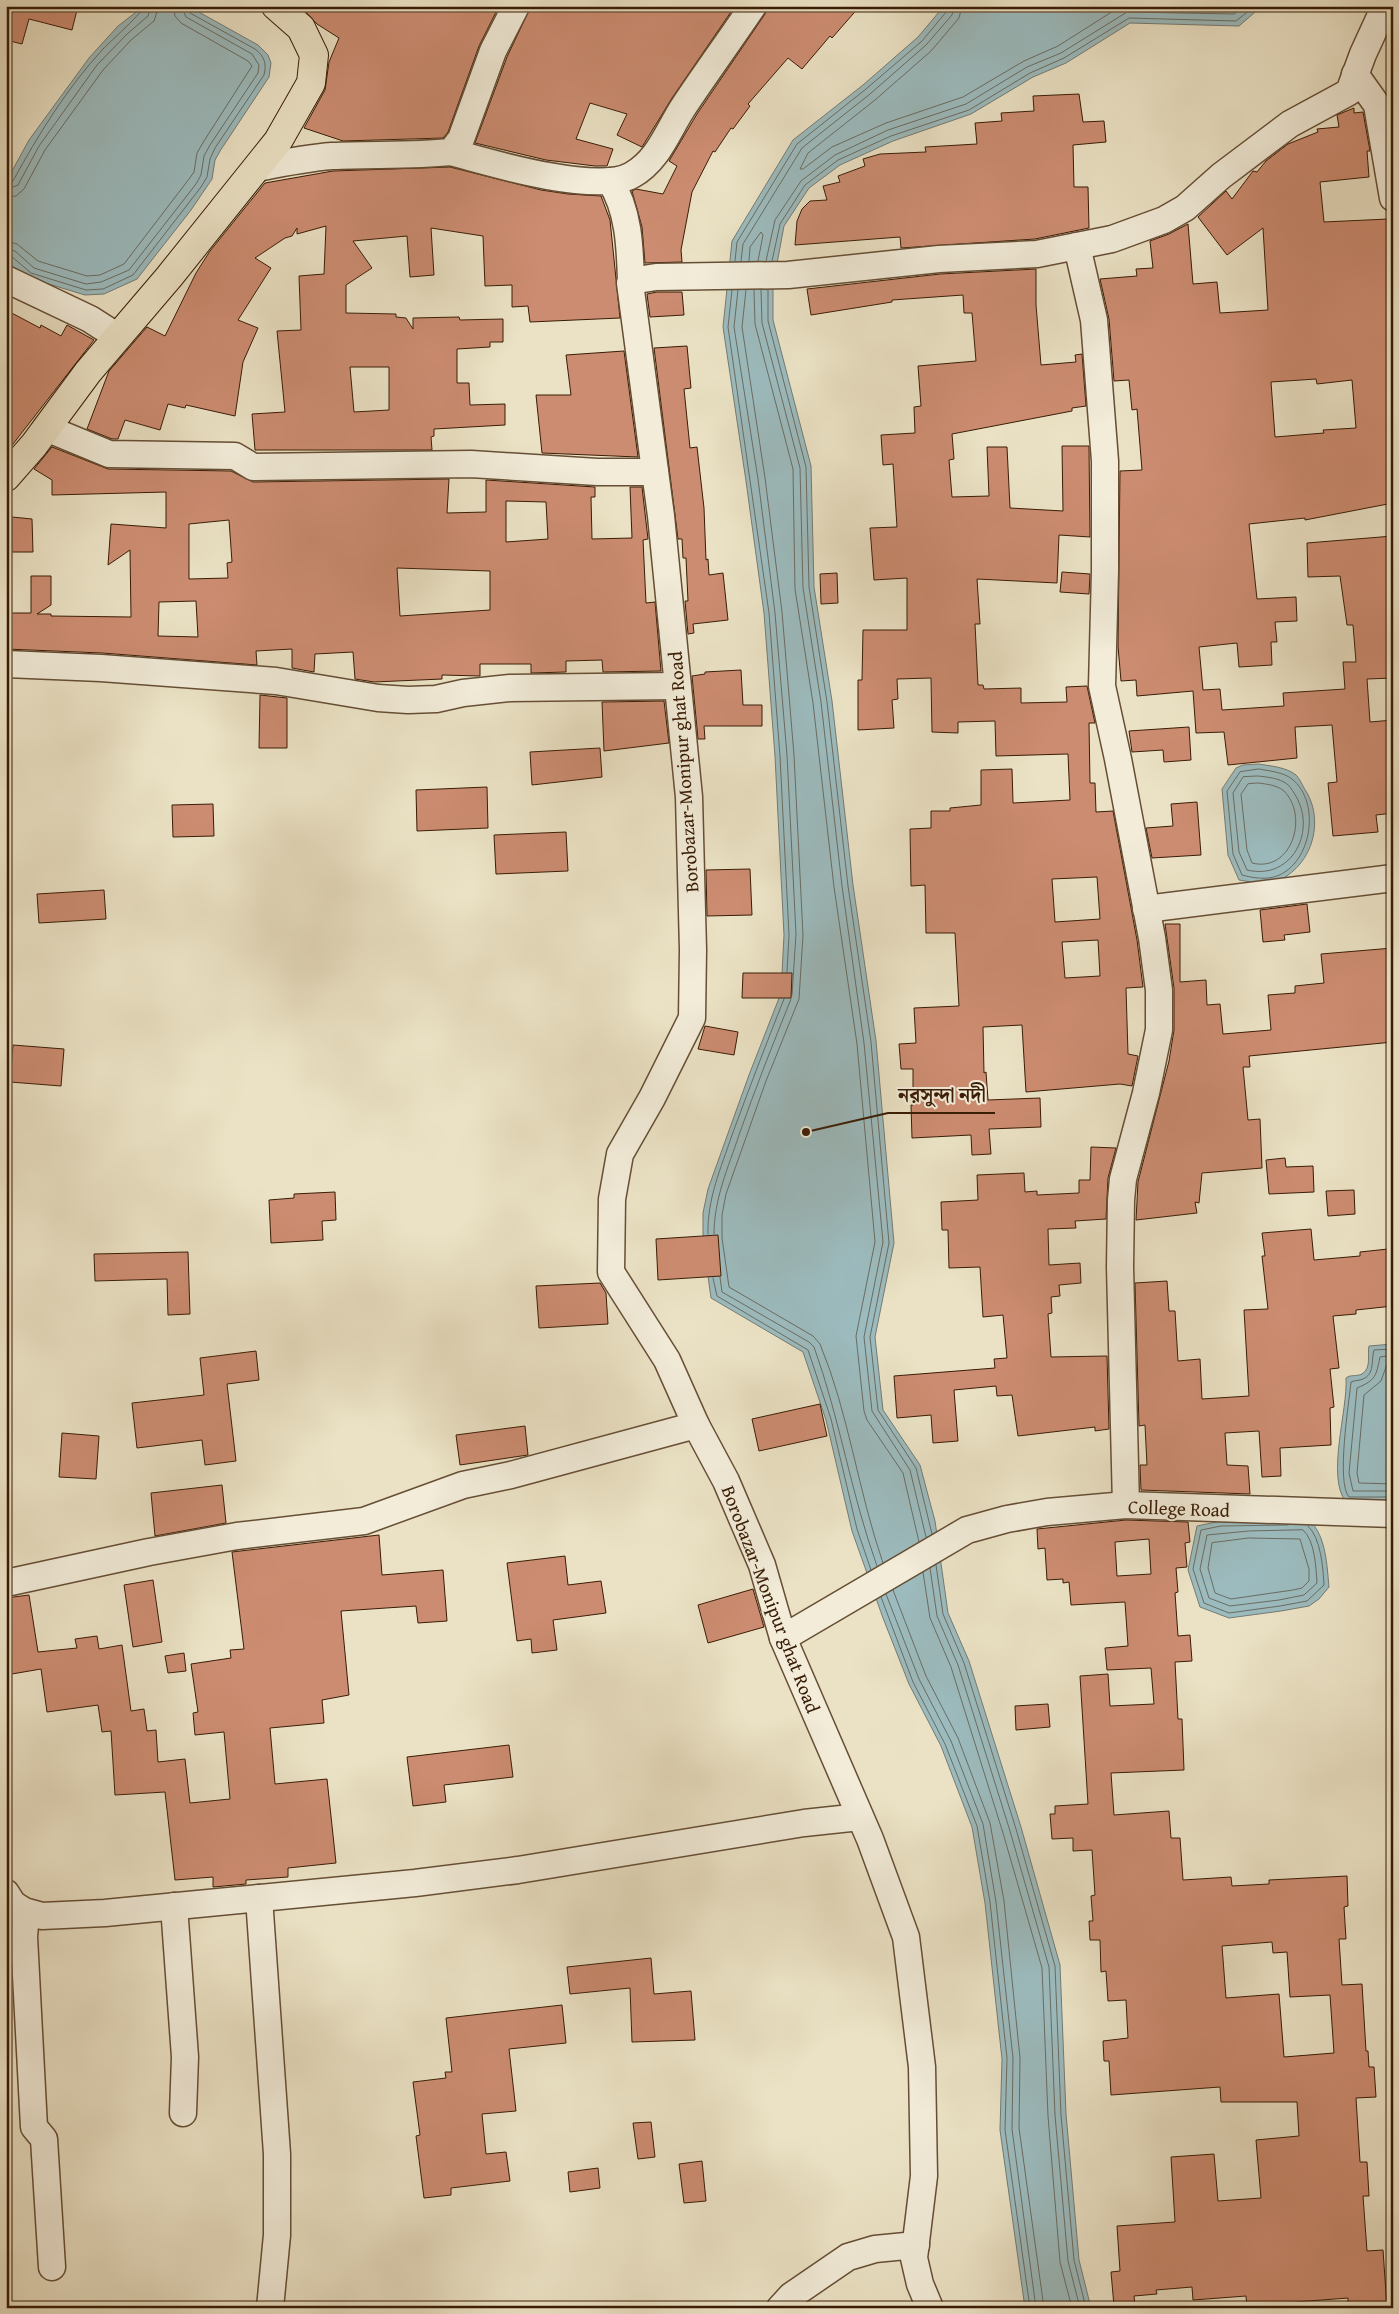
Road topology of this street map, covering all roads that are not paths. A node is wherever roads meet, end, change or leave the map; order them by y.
1 (276, 6) edge
2 (516, 6) edge
3 (753, 6) edge
4 (1385, 6) edge
5 (1355, 74) junction
6 (450, 152) junction
7 (257, 168) junction
8 (610, 181) junction
9 (1393, 198) edge
10 (1077, 246) junction
11 (6, 279) edge
12 (631, 281) junction
13 (118, 336) junction
14 (46, 428) junction
15 (655, 472) junction
16 (6, 477) edge
17 (6, 664) edge
18 (677, 686) junction
19 (1393, 878) edge
20 (1146, 909) junction
21 (696, 1425) junction
22 (1126, 1505) junction
23 (1393, 1514) edge
24 (6, 1583) edge
25 (783, 1638) junction
26 (860, 1817) junction
27 (6, 1893) edge
28 (259, 1898) junction
29 (174, 1906) junction
30 (26, 1912) junction
31 (183, 2113) dead end
32 (916, 2245) junction
33 (52, 2267) dead end
34 (270, 2308) edge
35 (780, 2308) edge
36 (930, 2308) edge

1 - 7 main road
2 - 6 street
3 - 8 street
4 - 5 street
5 - 9 street
5 - 10 street
6 - 7 street
6 - 8 street
7 - 13 main road
8 - 12 street, Borobazar-Monipur ghat Road
10 - 12 street
10 - 20 street
11 - 13 street
12 - 15 street, Borobazar-Monipur ghat Road
13 - 14 main road
14 - 15 street
14 - 16 main road
15 - 18 street, Borobazar-Monipur ghat Road
17 - 18 street
18 - 21 street, Borobazar-Monipur ghat Road
19 - 20 street
20 - 22 street
21 - 24 street
21 - 25 street, Borobazar-Monipur ghat Road
22 - 23 street, College Road
22 - 25 street, College Road
25 - 26 street, Borobazar-Monipur ghat Road
26 - 28 street
26 - 32 street, Borobazar-Monipur ghat Road
27 - 30 street
28 - 29 street
28 - 34 street
29 - 30 street
29 - 31 street
30 - 33 street
32 - 35 street
32 - 36 street, Borobazar-Monipur ghat Road

